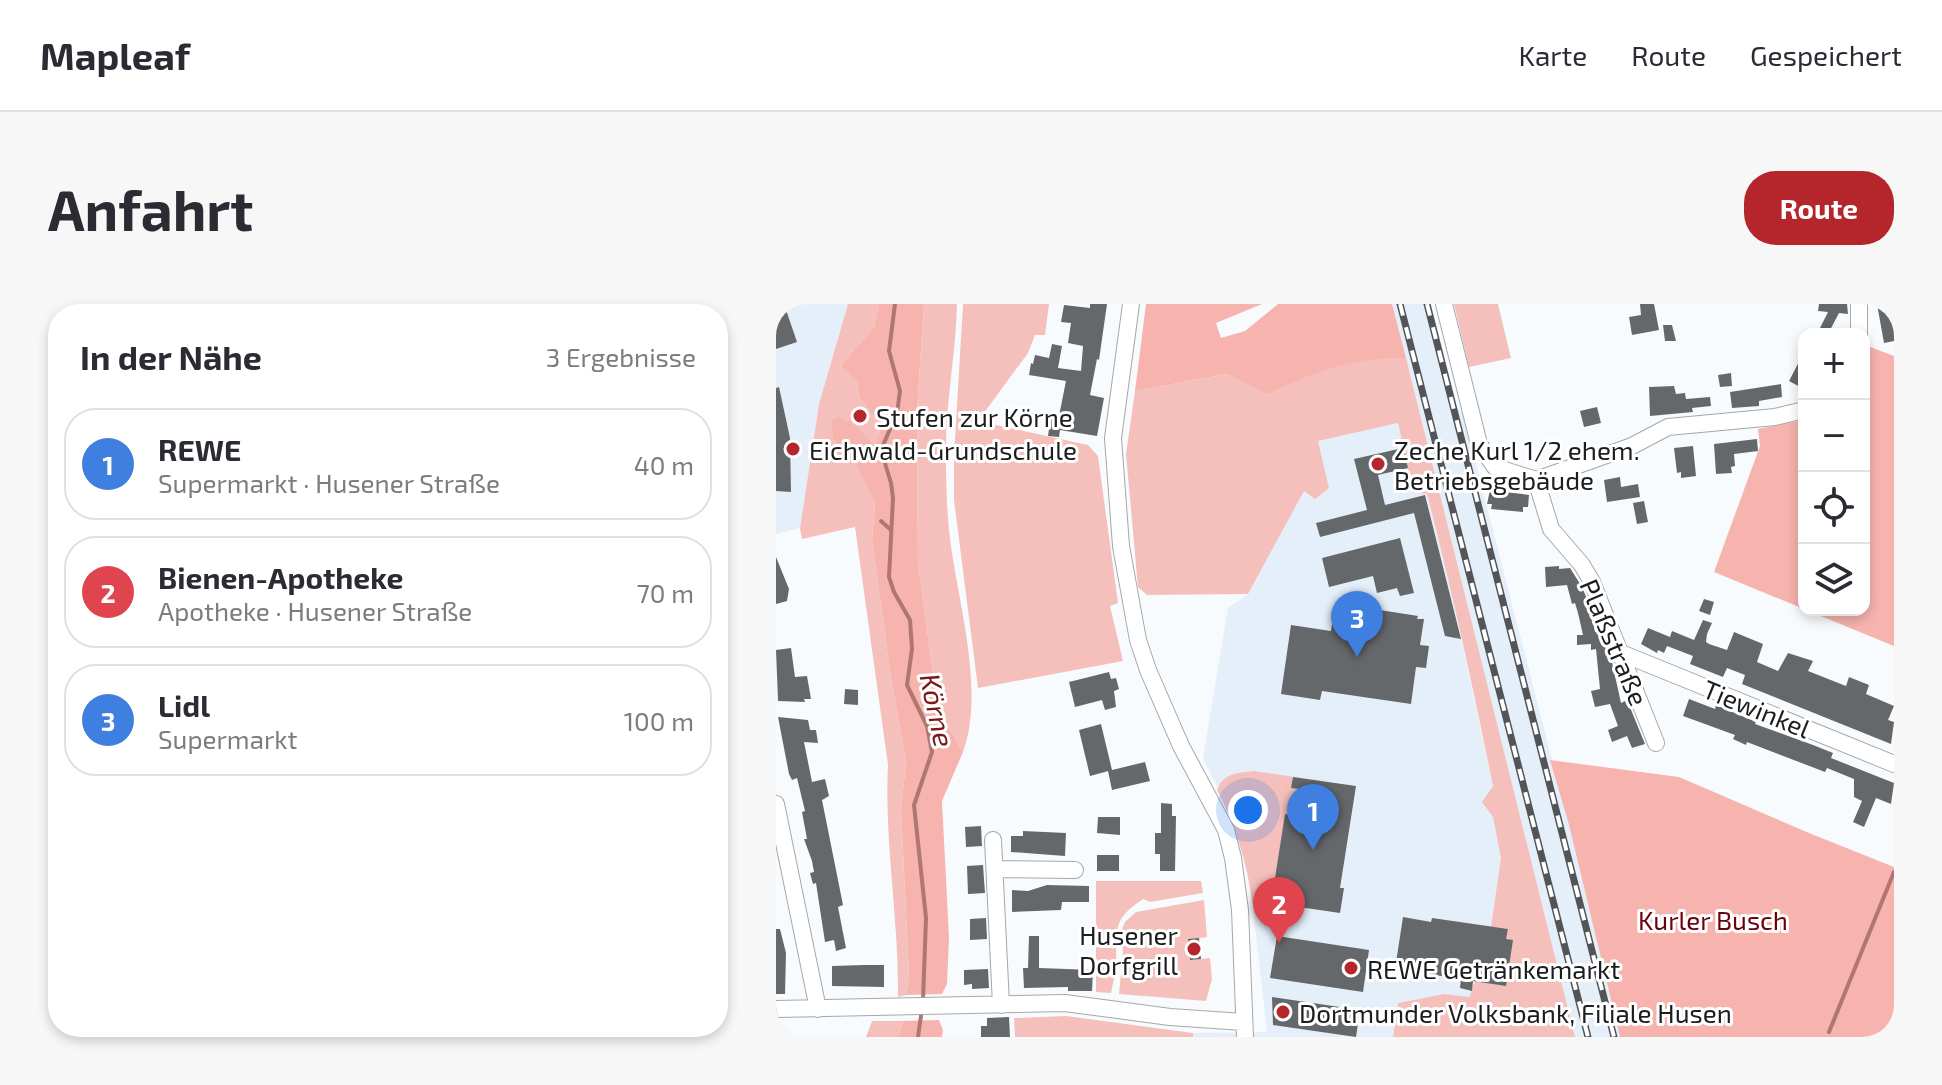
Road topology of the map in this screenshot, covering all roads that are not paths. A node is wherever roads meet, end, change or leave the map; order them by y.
1 (1131, 304) edge
2 (1444, 304) edge
3 (1859, 304) edge
4 (1859, 328) edge
5 (1798, 411) edge
6 (1536, 480) junction
7 (1621, 653) junction
8 (1656, 743) dead end
9 (1894, 764) edge
10 (776, 804) edge
11 (993, 840) dead end
12 (995, 869) junction
13 (1075, 870) dead end
14 (1001, 1005) junction
15 (776, 1009) edge
16 (818, 1009) junction
17 (1244, 1030) edge

1 - 17 street
2 - 6 street
3 - 4 street
5 - 6 street
6 - 7 street, Plaßstraße
7 - 8 street, Plaßstraße
7 - 9 street, Tiewinkel
10 - 16 street
11 - 12 street
12 - 13 street
12 - 14 street
14 - 16 street
14 - 17 street
15 - 16 street

